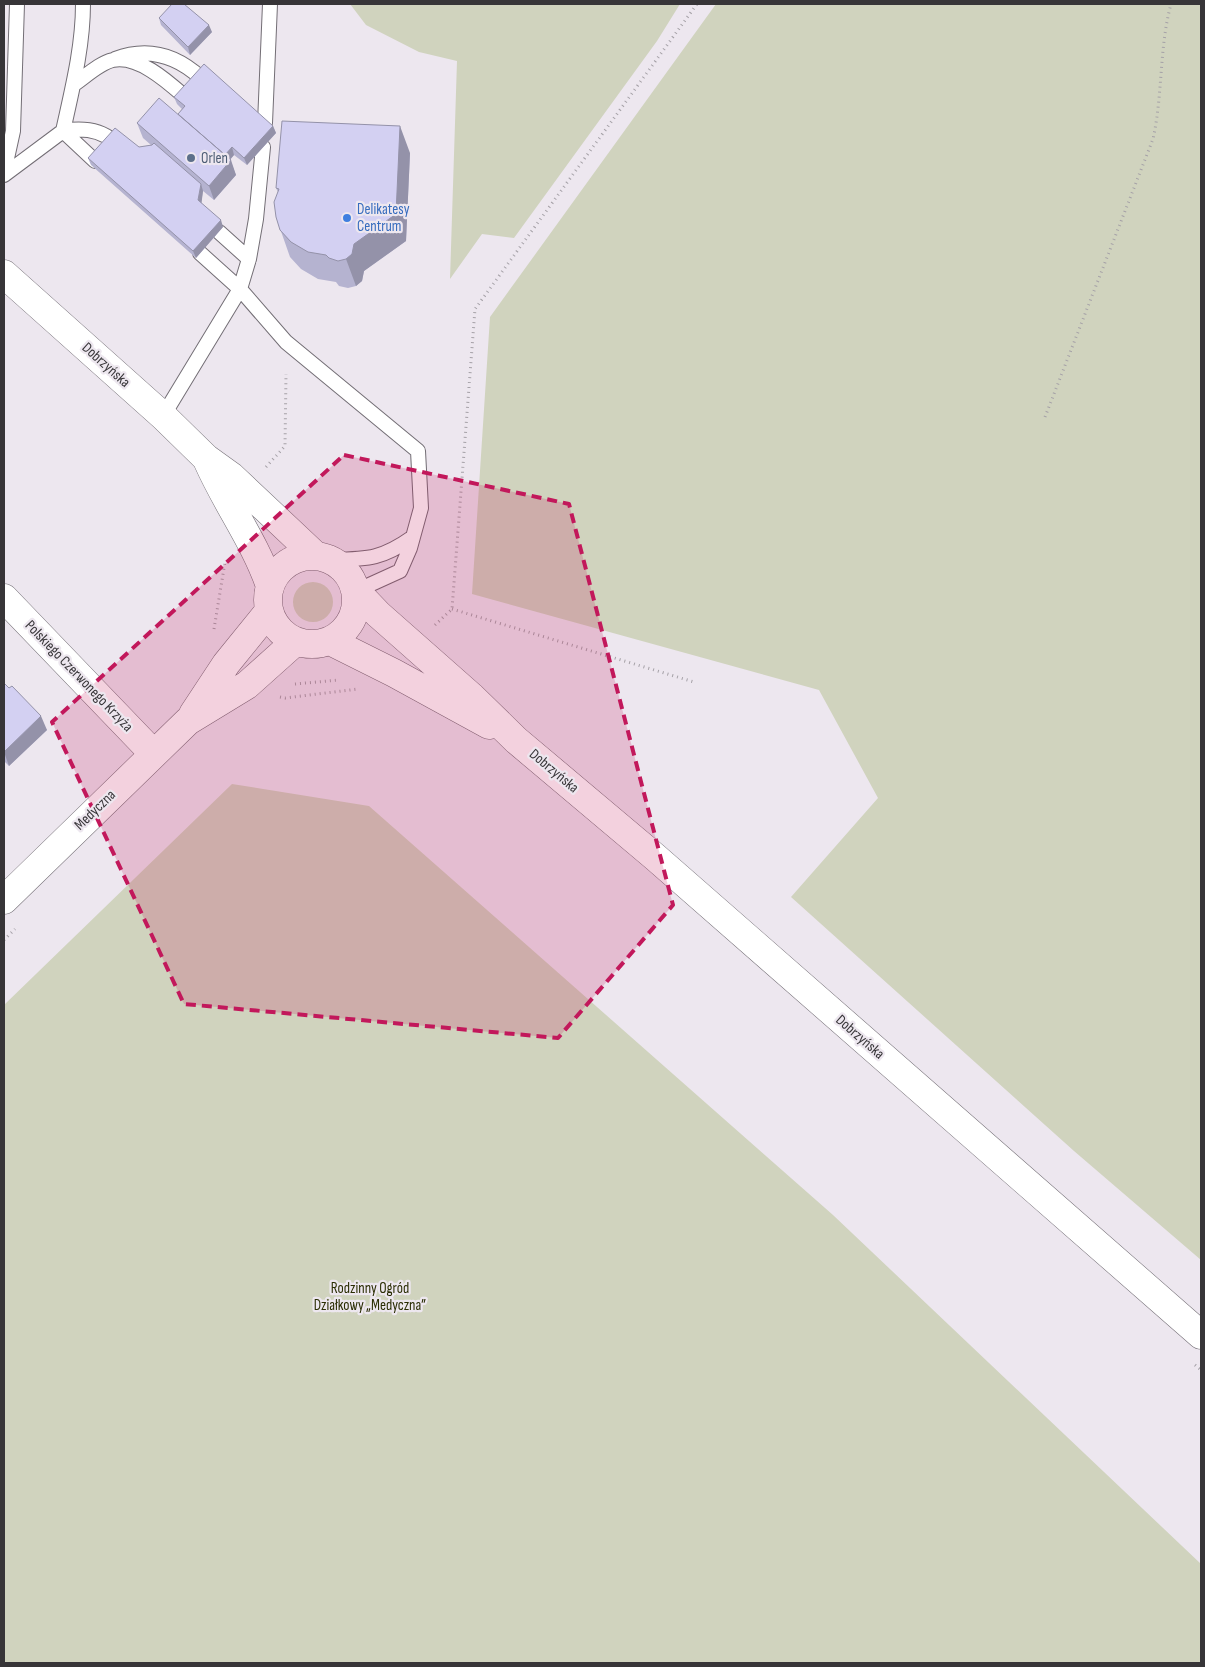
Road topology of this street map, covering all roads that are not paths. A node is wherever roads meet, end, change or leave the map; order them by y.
1 (17, 4) edge
2 (83, 4) edge
3 (270, 4) edge
4 (112, 60) junction
5 (9, 69) edge
6 (201, 78) edge
7 (73, 86) junction
8 (184, 96) edge
9 (265, 123) edge
10 (63, 131) junction
11 (112, 141) edge
12 (260, 156) dead end
13 (95, 160) edge
14 (4, 173) edge
15 (219, 232) edge
16 (200, 253) edge
17 (249, 259) junction
18 (4, 274) edge
19 (240, 289) junction
20 (163, 416) junction
21 (206, 458) junction
22 (413, 537) junction
23 (324, 558) junction
24 (356, 591) junction
25 (4, 598) edge
26 (269, 599) junction
27 (330, 641) junction
28 (295, 642) junction
29 (188, 721) junction
30 (516, 740) junction
31 (153, 754) junction
32 (4, 900) edge
33 (1201, 1335) edge

1 - 5 lane
2 - 7 lane
3 - 9 lane
4 - 6 lane
4 - 7 lane
4 - 8 lane
5 - 14 lane
7 - 10 lane
10 - 11 lane
10 - 13 lane
10 - 14 lane
12 - 17 lane
15 - 17 lane
16 - 19 lane
17 - 19 lane
18 - 20 main road, Dobrzyńska
19 - 20 lane
19 - 22 lane
20 - 21 main road, Dobrzyńska
21 - 23 main road, Dobrzyńska
21 - 26 main road, Dobrzyńska
22 - 23 lane
22 - 24 lane
23 - 24 main road
23 - 26 main road
24 - 27 main road
24 - 30 main road, Dobrzyńska
25 - 31 main road, Polskiego Czerwonego Krzyża
26 - 28 main road
26 - 29 main road, Medyczna
27 - 28 main road
27 - 30 main road, Dobrzyńska
28 - 29 main road, Medyczna
29 - 31 main road, Medyczna
30 - 33 main road, Dobrzyńska
31 - 32 main road, Medyczna

